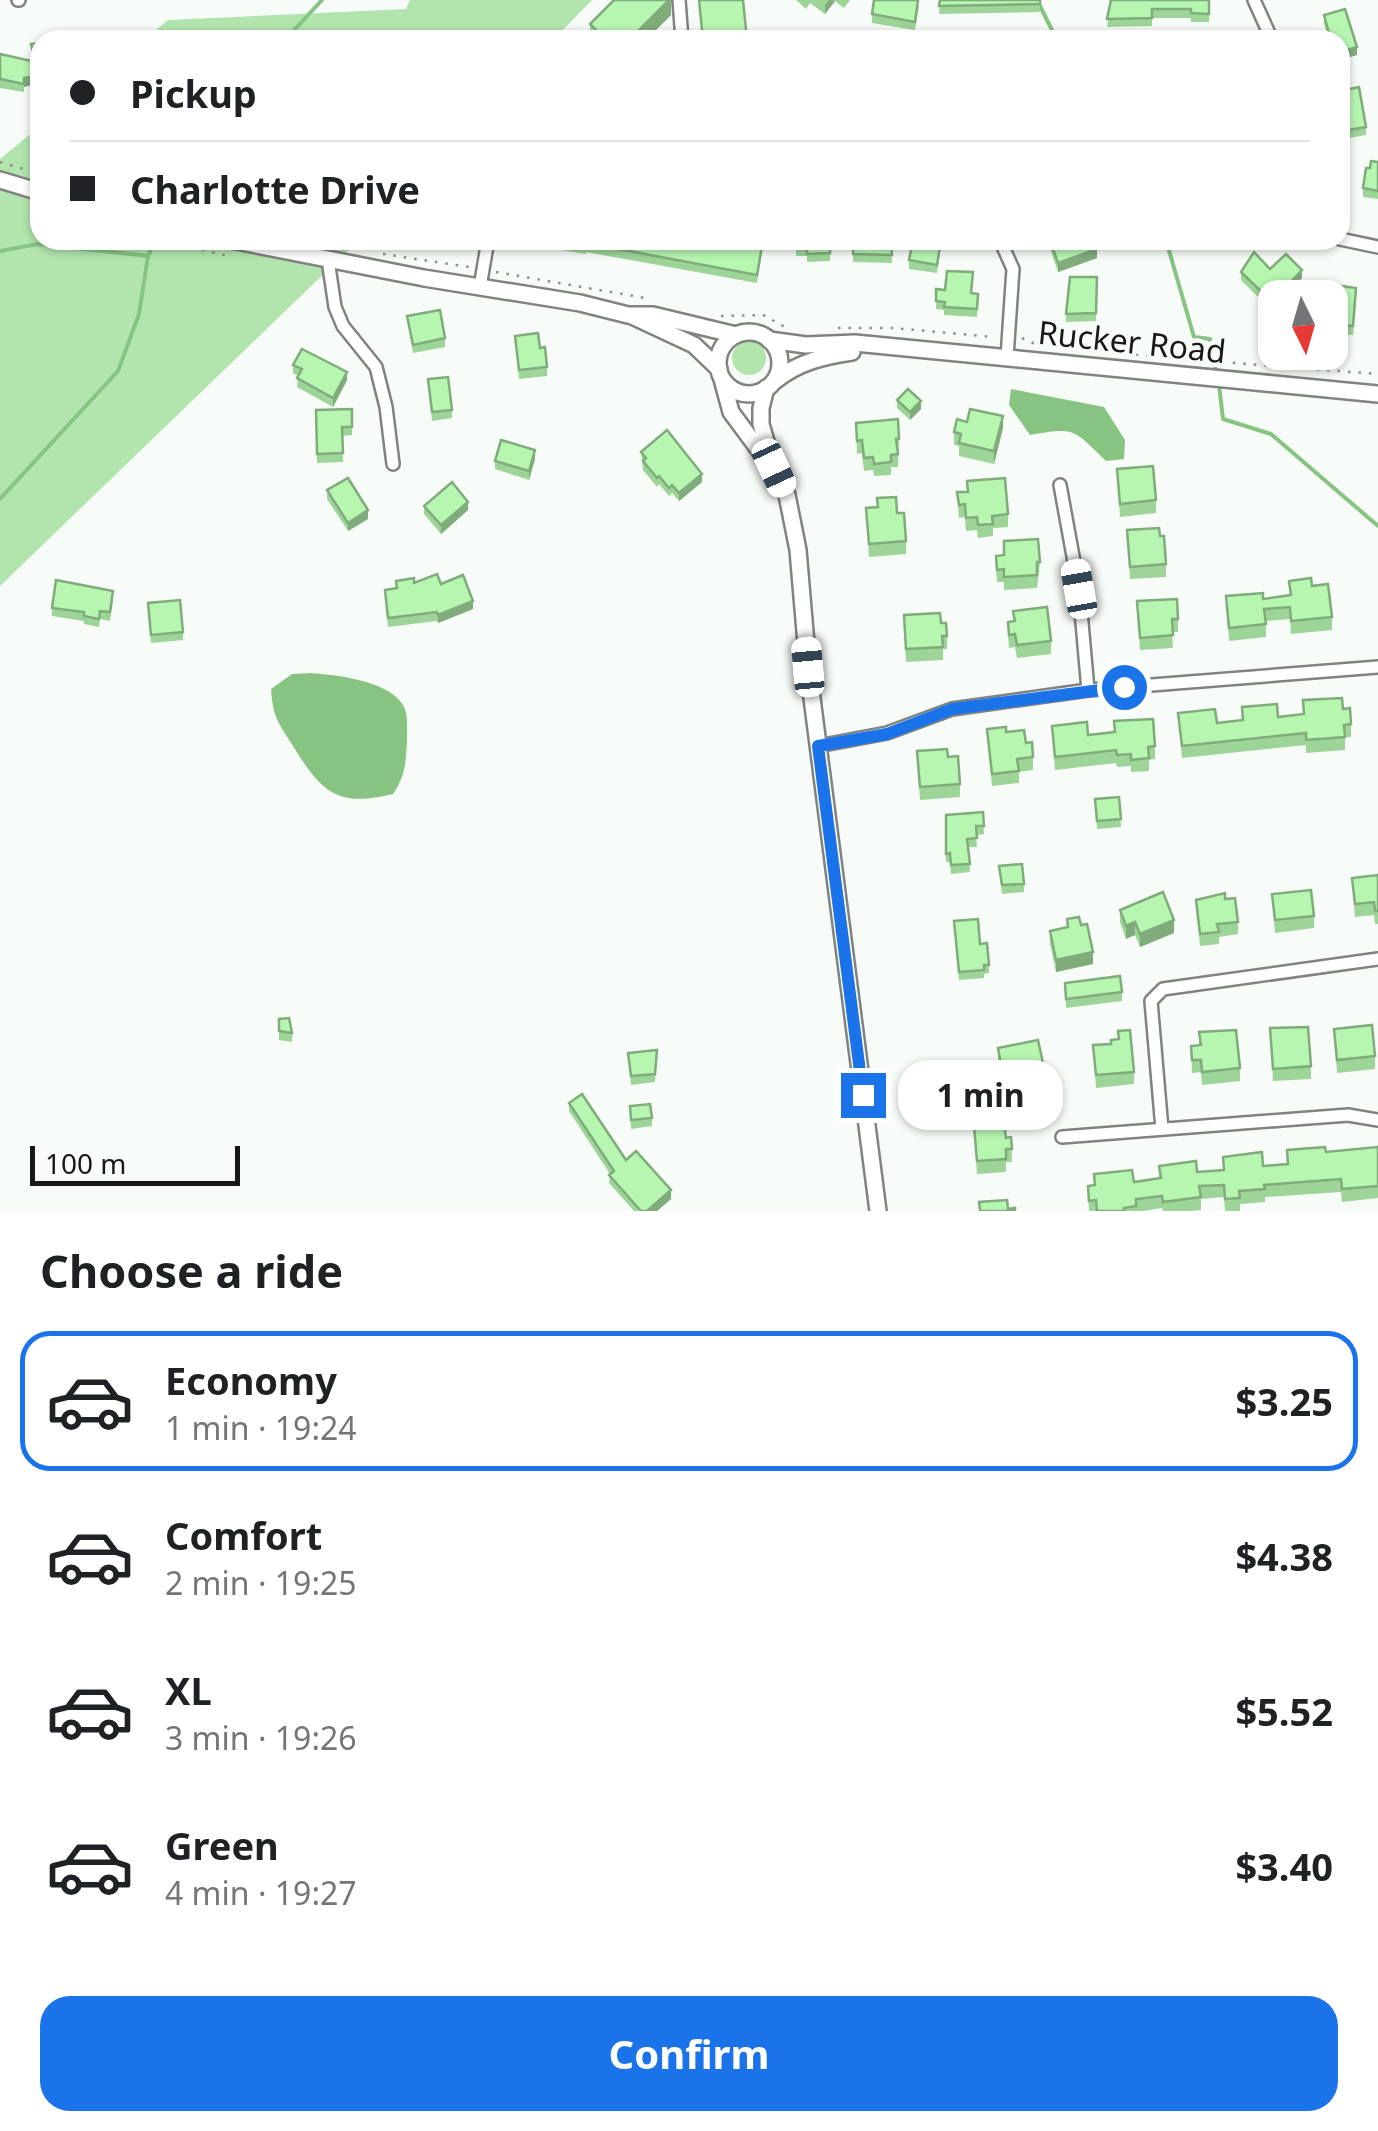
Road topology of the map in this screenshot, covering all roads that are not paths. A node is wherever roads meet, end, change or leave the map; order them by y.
1 (679, 0) edge
2 (1254, 0) edge
3 (681, 30) edge
4 (1268, 30) edge
5 (0, 180) edge
6 (30, 189) edge
7 (1350, 241) edge
8 (1378, 247) edge
9 (280, 250) edge
10 (486, 250) edge
11 (1004, 250) edge
12 (328, 260) junction
13 (480, 287) junction
14 (628, 314) junction
15 (736, 335) junction
16 (770, 340) junction
17 (881, 348) junction
18 (1007, 356) junction
19 (720, 374) junction
20 (769, 386) junction
21 (1378, 394) edge
22 (393, 464) dead end
23 (774, 468) junction
24 (1060, 485) dead end
25 (1378, 667) edge
26 (1088, 690) junction
27 (818, 746) junction
28 (1378, 959) edge
29 (1378, 1120) edge
30 (1162, 1130) junction
31 (1062, 1137) dead end
32 (878, 1211) edge

1 - 3 street
2 - 4 street
5 - 6 main road
7 - 8 street
9 - 12 main road
10 - 13 street
11 - 18 street
12 - 13 main road
12 - 22 street
13 - 14 main road
14 - 15 main road
14 - 19 main road
15 - 16 main road
15 - 19 main road
16 - 17 main road, Rucker Road
16 - 20 main road
17 - 18 main road, Rucker Road
17 - 20 main road, Rucker Road
18 - 21 main road, Rucker Road
19 - 20 main road
19 - 23 main road
20 - 23 main road
23 - 27 main road
24 - 26 street
25 - 26 street
26 - 27 street
27 - 32 main road
28 - 30 street
29 - 30 street
30 - 31 street

